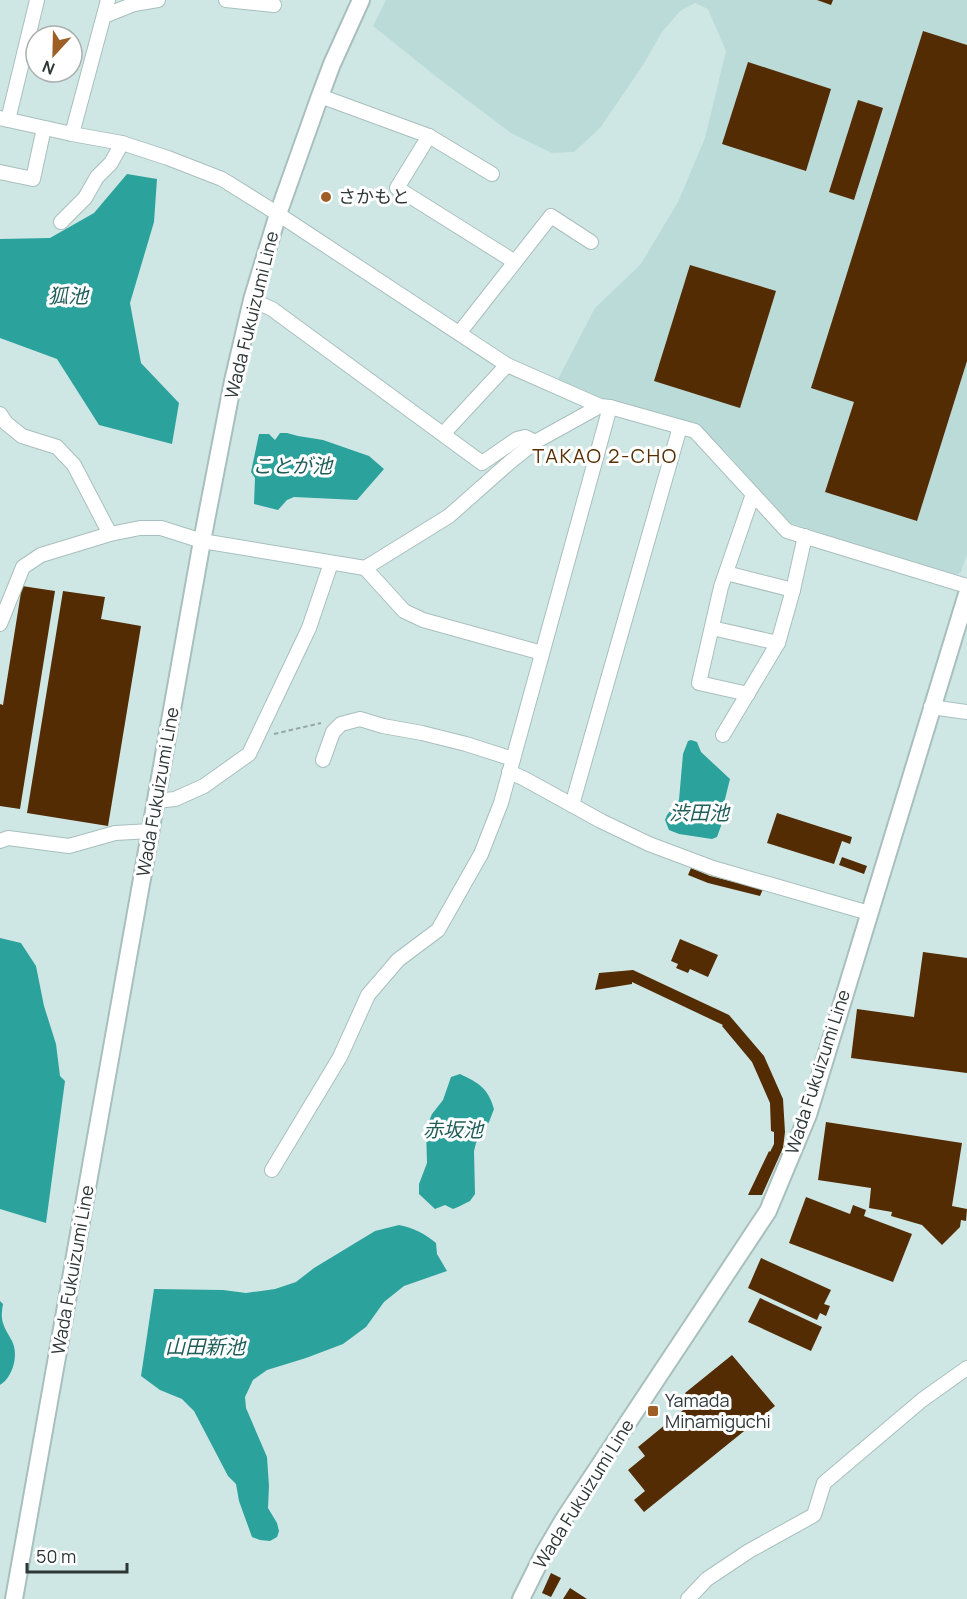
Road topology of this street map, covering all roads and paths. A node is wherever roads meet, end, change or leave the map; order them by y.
1 (37, 0) edge
2 (108, 0) edge
3 (159, 0) edge
4 (226, 0) edge
5 (361, 0) edge
6 (274, 5) dead end
7 (104, 16) junction
8 (320, 96) junction
9 (4, 119) edge
10 (44, 128) junction
11 (72, 134) junction
12 (429, 136) junction
13 (122, 143) junction
14 (0, 172) edge
15 (492, 174) dead end
16 (278, 214) junction
17 (61, 222) dead end
18 (591, 242) dead end
19 (515, 262) junction
20 (252, 300) junction
21 (460, 332) junction
22 (507, 364) junction
23 (605, 407) junction
24 (0, 414) edge
25 (680, 427) junction
26 (443, 434) junction
27 (535, 442) junction
28 (753, 494) junction
29 (110, 534) junction
30 (806, 536) junction
31 (201, 540) junction
32 (331, 563) junction
33 (365, 568) junction
34 (726, 573) junction
35 (967, 586) edge
36 (793, 590) junction
37 (967, 594) edge
38 (0, 624) edge
39 (712, 628) junction
40 (778, 643) junction
41 (542, 653) junction
42 (747, 694) junction
43 (932, 707) junction
44 (967, 712) edge
45 (326, 722) dead end
46 (723, 735) dead end
47 (256, 739) junction
48 (323, 760) dead end
49 (511, 766) junction
50 (156, 801) junction
51 (572, 805) junction
52 (151, 831) junction
53 (0, 842) edge
54 (869, 914) junction
55 (272, 1170) dead end
56 (967, 1368) edge
57 (14, 1599) edge
58 (521, 1599) edge
59 (688, 1599) edge

1 - 9 street
2 - 7 street
3 - 7 street
4 - 6 street
5 - 8 main road, Wada Fukuizumi Line
7 - 11 street
8 - 12 street
8 - 16 main road, Wada Fukuizumi Line
9 - 10 street
10 - 11 street
10 - 14 street
11 - 13 street
12 - 15 street
12 - 19 street
13 - 16 street
13 - 17 street
16 - 20 main road, Wada Fukuizumi Line
16 - 21 street
18 - 19 street
19 - 21 street
20 - 26 street
20 - 31 main road, Wada Fukuizumi Line
21 - 22 street
22 - 23 street
22 - 26 street
23 - 25 street
23 - 27 street
23 - 41 street
24 - 29 street
25 - 28 street
25 - 51 street
26 - 27 street
27 - 33 street
28 - 30 street
28 - 34 street
29 - 31 street
29 - 38 street
30 - 35 street
30 - 36 street
31 - 32 street
31 - 50 main road, Wada Fukuizumi Line
32 - 33 street
32 - 47 street
33 - 41 street
34 - 36 street
34 - 39 street
36 - 40 street
37 - 43 main road, Wada Fukuizumi Line
39 - 40 street
39 - 42 street
40 - 42 street
41 - 49 street
42 - 46 street
43 - 44 street
43 - 54 main road, Wada Fukuizumi Line
45 - 47 path
47 - 50 street
48 - 49 street
49 - 51 street
49 - 55 street
50 - 52 main road, Wada Fukuizumi Line
51 - 54 street
52 - 53 street
52 - 57 main road, Wada Fukuizumi Line
54 - 58 main road, Wada Fukuizumi Line
56 - 59 street

